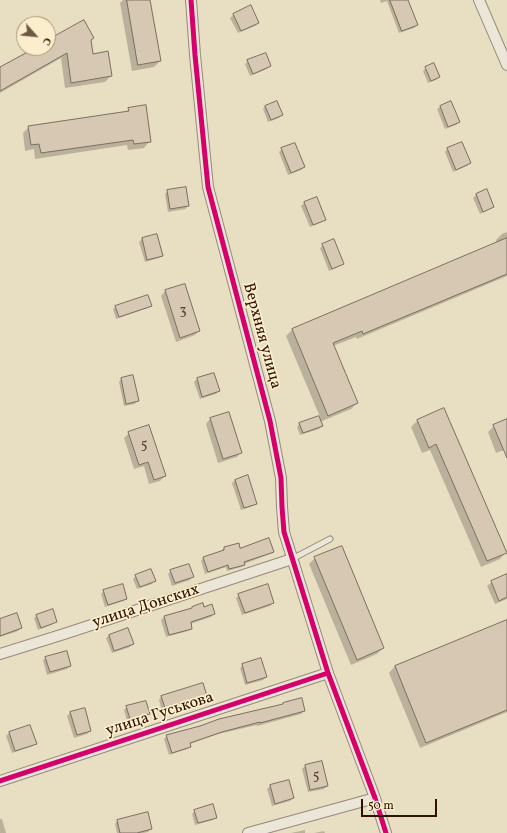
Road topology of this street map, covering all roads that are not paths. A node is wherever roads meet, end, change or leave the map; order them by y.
1 (191, 0) edge
2 (479, 0) edge
3 (507, 65) edge
4 (330, 540) dead end
5 (292, 558) junction
6 (0, 654) edge
7 (328, 673) junction
8 (0, 781) edge
9 (375, 798) junction
10 (255, 832) edge
11 (386, 833) edge

1 - 5 street, Верхняя улица
2 - 3 street
4 - 5 lane
5 - 6 street, улица Донских
5 - 7 street, Верхняя улица
7 - 8 street, улица Гуськова
7 - 9 street, Верхняя улица
9 - 10 street
9 - 11 street, Верхняя улица

